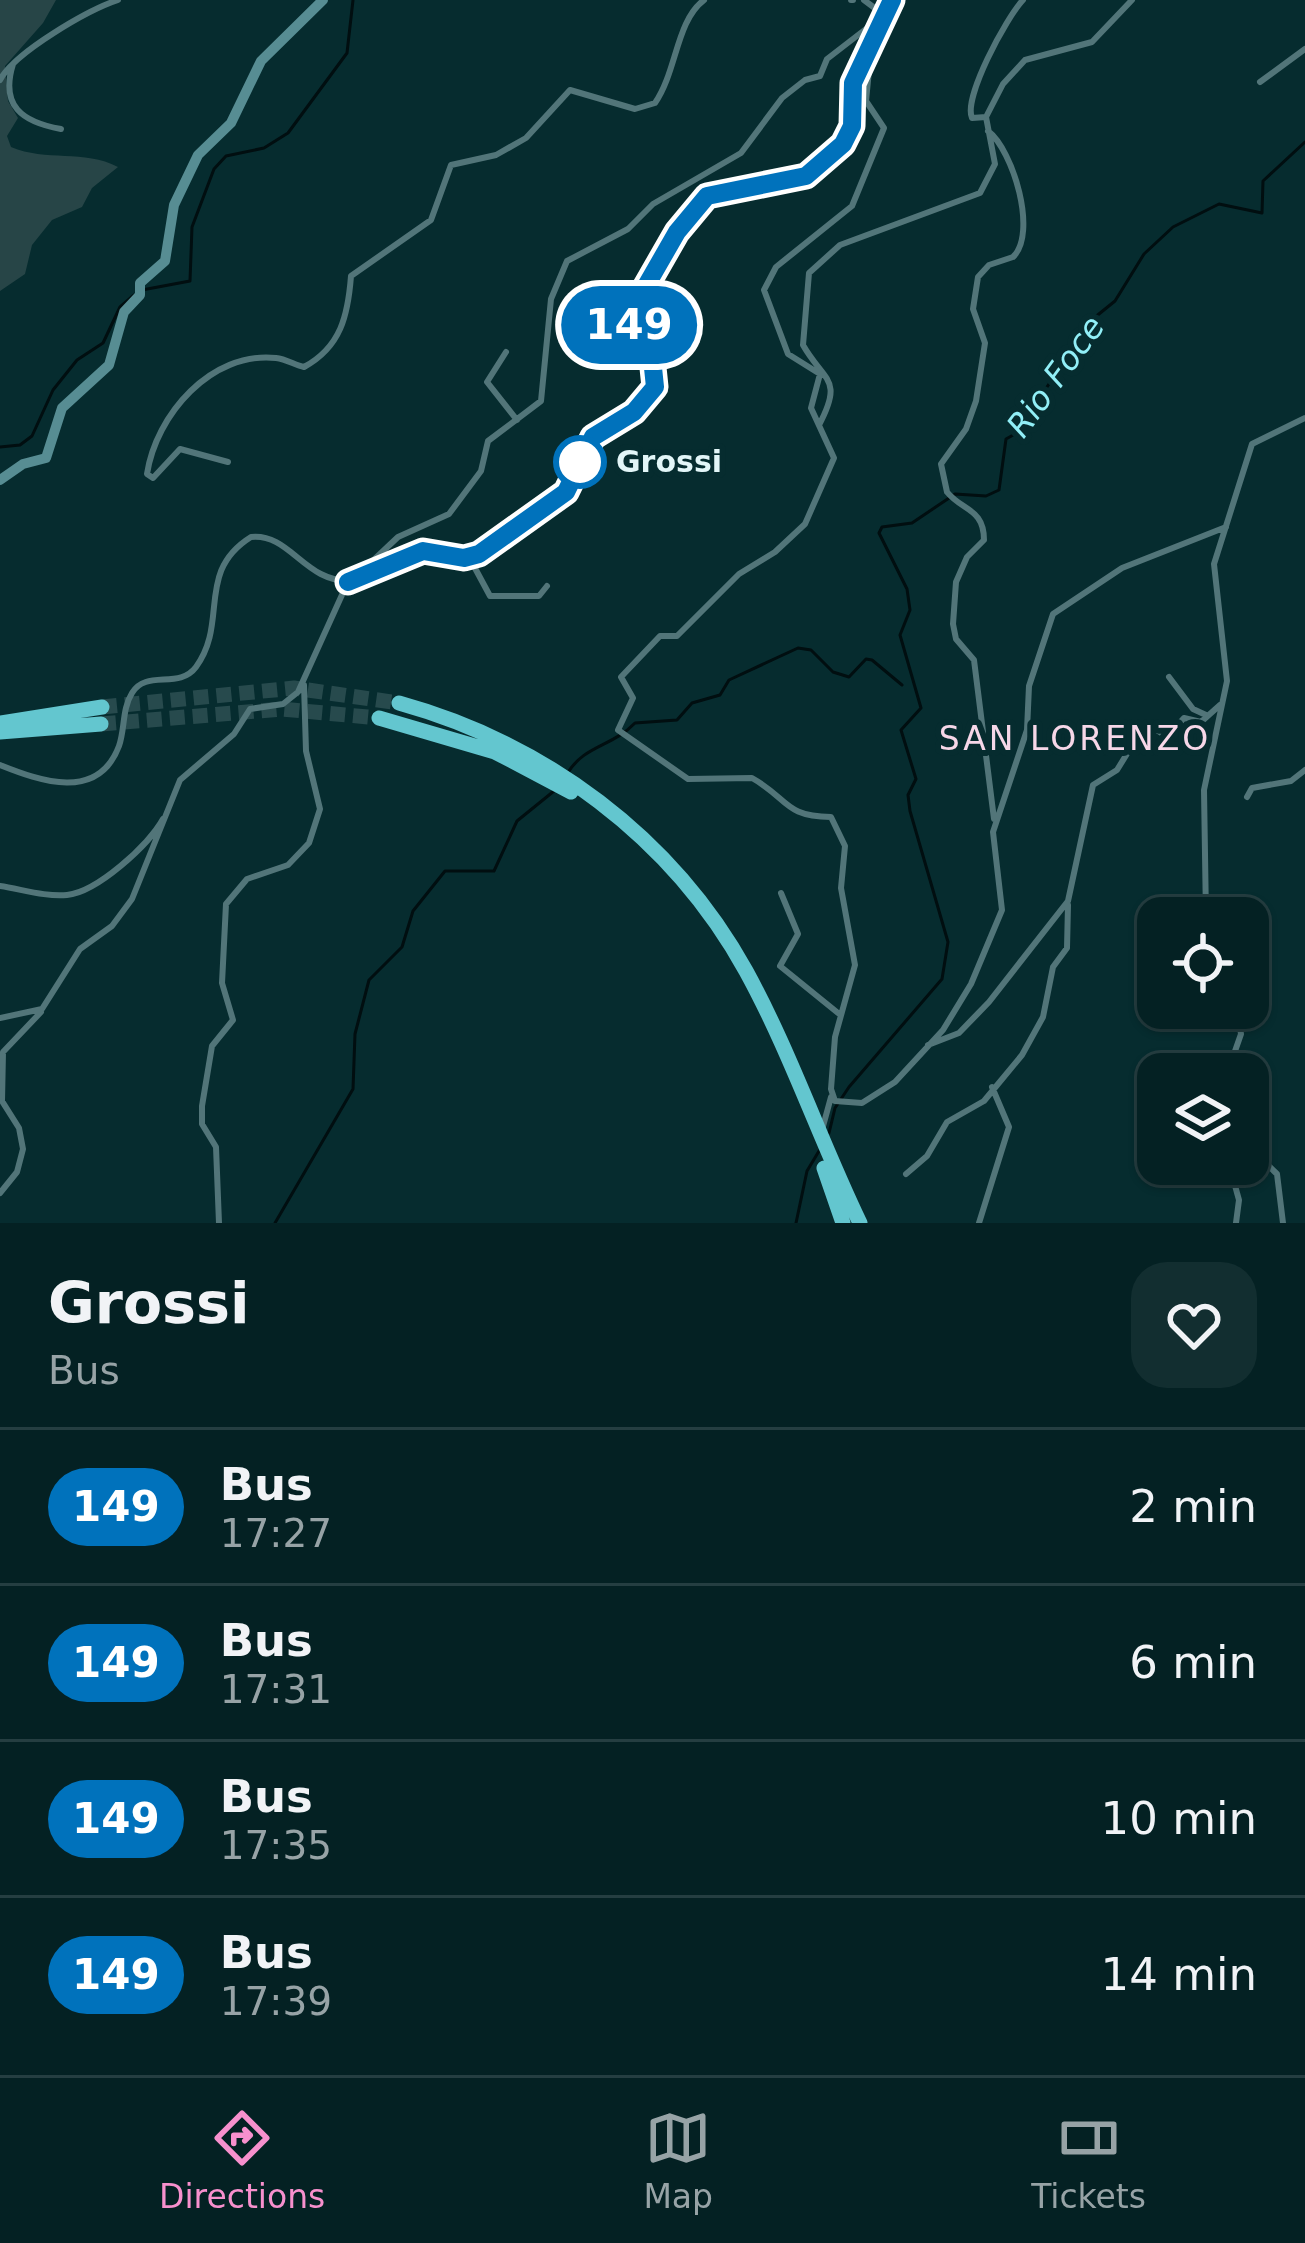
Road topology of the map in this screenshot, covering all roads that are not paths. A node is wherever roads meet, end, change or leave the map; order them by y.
1 (118, 0) edge
2 (323, 0) edge
3 (704, 0) edge
4 (864, 0) edge
5 (892, 0) edge
6 (1022, 0) edge
7 (1132, 0) edge
8 (884, 15) junction
9 (872, 40) junction
10 (1305, 49) edge
11 (15, 61) junction
12 (0, 80) edge
13 (1260, 82) dead end
14 (986, 117) junction
15 (61, 128) dead end
16 (988, 131) junction
17 (506, 352) dead end
18 (819, 368) junction
19 (1305, 418) edge
20 (517, 420) junction
21 (819, 424) junction
22 (228, 462) dead end
23 (0, 480) edge
24 (1226, 527) junction
25 (494, 552) dead end
26 (470, 560) junction
27 (358, 580) junction
28 (547, 586) dead end
29 (1168, 677) dead end
30 (304, 681) junction
31 (398, 703) tunnel mouth
32 (1223, 703) junction
33 (1206, 715) junction
34 (102, 716) tunnel mouth
35 (379, 718) tunnel mouth
36 (0, 728) edge
37 (1128, 732) dead end
38 (1133, 744) junction
39 (0, 765) edge
40 (1305, 770) edge
41 (1247, 797) dead end
42 (165, 816) junction
43 (996, 822) junction
44 (664, 865) junction
45 (0, 886) edge
46 (781, 893) dead end
47 (1206, 897) edge
48 (1068, 901) junction
49 (42, 1009) junction
50 (838, 1013) junction
51 (0, 1018) edge
52 (927, 1044) junction
53 (778, 1047) junction
54 (992, 1087) junction
55 (837, 1100) junction
56 (1269, 1166) edge
57 (906, 1174) dead end
58 (1235, 1185) edge
59 (0, 1193) edge
60 (218, 1223) edge
61 (840, 1223) edge
62 (860, 1223) edge
63 (979, 1223) edge
64 (1236, 1223) edge
65 (1283, 1223) edge

1 - 11 street
2 - 23 street
3 - 22 street
4 - 8 street
5 - 8 street
6 - 14 street
7 - 14 street
8 - 9 street
8 - 20 street
9 - 18 street
9 - 26 street
10 - 13 street
11 - 12 street
11 - 15 street
14 - 16 street
16 - 18 street
16 - 43 street
17 - 20 street
18 - 21 street
18 - 21 street
19 - 24 street
20 - 27 street
21 - 50 street
24 - 32 street
24 - 43 street
25 - 26 street
26 - 27 street
26 - 28 street
27 - 30 street
27 - 39 street
29 - 33 street
30 - 42 street
30 - 60 street
31 - 44 highway
32 - 33 street
32 - 47 street
33 - 38 street
34 - 36 highway
35 - 44 highway
37 - 38 street
38 - 48 street
40 - 41 street
42 - 45 street
42 - 49 street
43 - 52 street
44 - 53 highway
46 - 50 street
48 - 52 street
48 - 54 street
49 - 51 street
49 - 59 street
50 - 55 street
52 - 55 street
53 - 61 highway
53 - 62 highway
54 - 57 street
54 - 63 street
55 - 61 street
56 - 65 street
58 - 64 street

